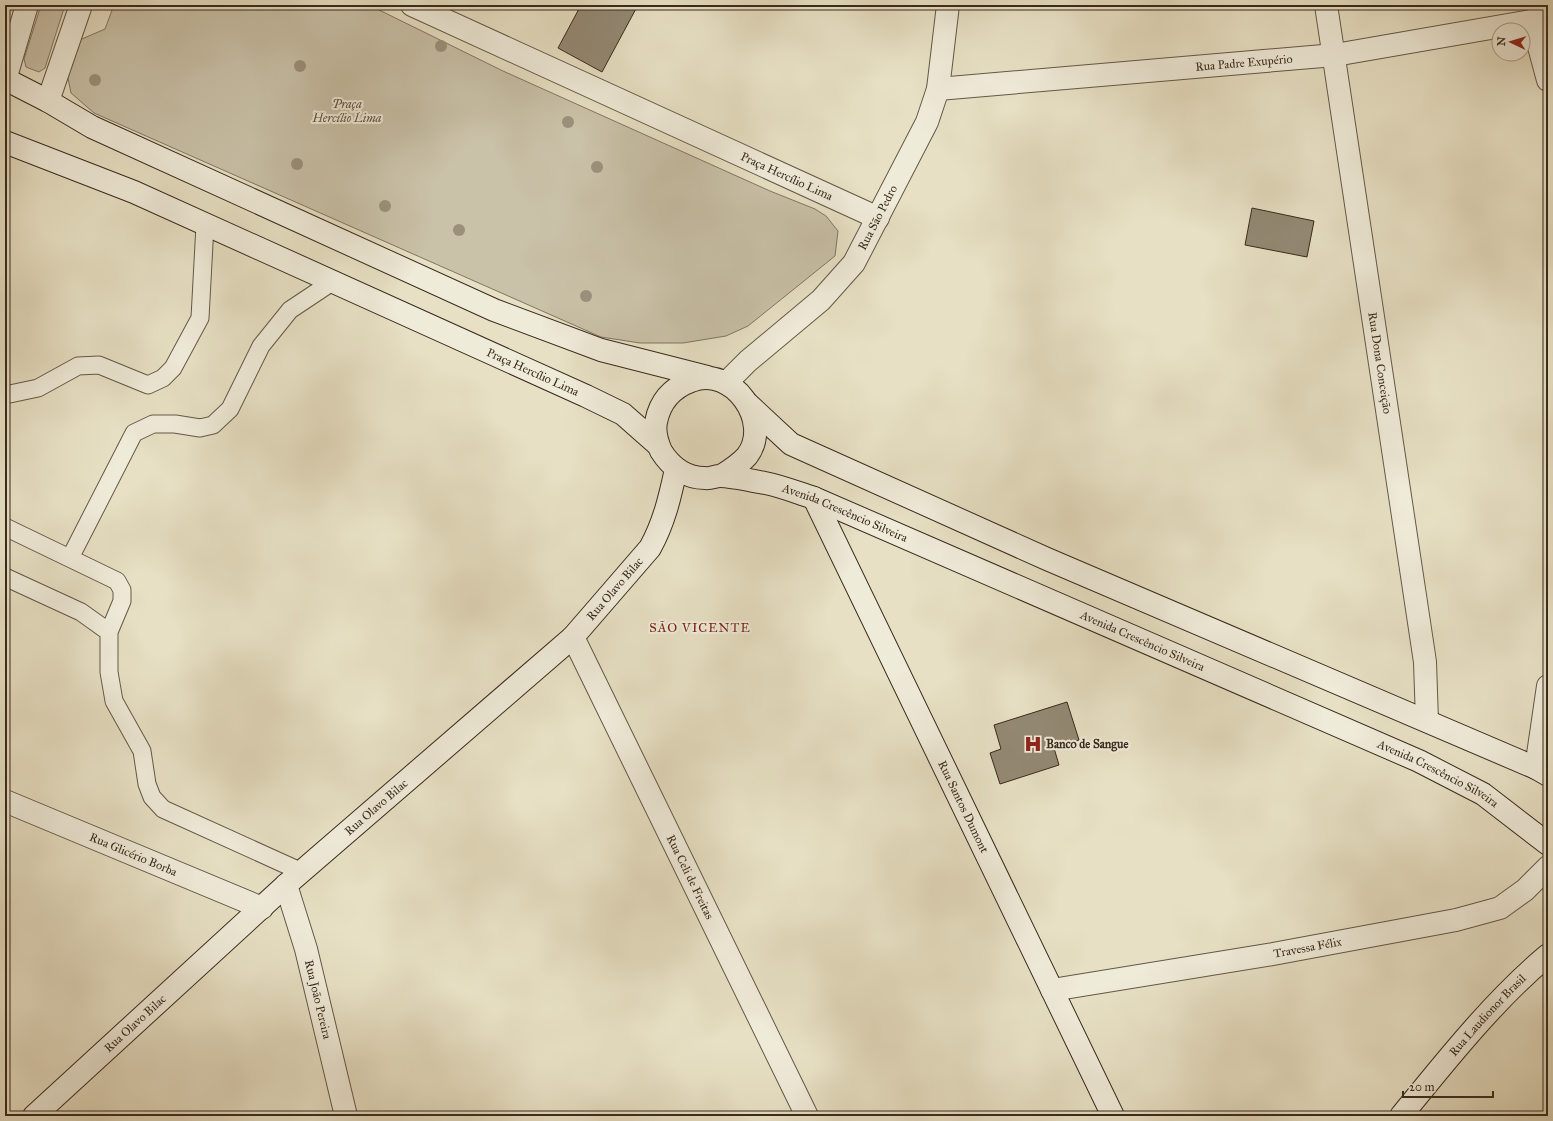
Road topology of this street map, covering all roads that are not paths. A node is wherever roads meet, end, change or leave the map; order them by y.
1 (27, 5) edge
2 (81, 5) edge
3 (412, 5) edge
4 (948, 5) edge
5 (1326, 5) edge
6 (1540, 20) edge
7 (1335, 55) junction
8 (5, 79) edge
9 (1548, 80) edge
10 (938, 89) junction
11 (48, 101) junction
12 (5, 142) edge
13 (878, 218) junction
14 (205, 225) junction
15 (332, 282) junction
16 (718, 381) junction
17 (5, 395) edge
18 (748, 404) junction
19 (658, 444) junction
20 (676, 469) junction
21 (721, 476) junction
22 (814, 498) junction
23 (5, 527) edge
24 (70, 558) junction
25 (5, 577) edge
26 (109, 632) junction
27 (573, 637) junction
28 (1548, 686) edge
29 (1427, 721) junction
30 (1542, 772) edge
31 (5, 801) edge
32 (1548, 844) edge
33 (1548, 867) edge
34 (294, 878) junction
35 (262, 908) junction
36 (1548, 955) edge
37 (1052, 990) junction
38 (34, 1116) edge
39 (346, 1116) edge
40 (807, 1116) edge
41 (1113, 1116) edge
42 (1401, 1116) edge

1 - 8 street
2 - 11 street
3 - 13 street, Praça Hercílio Lima
4 - 10 street, Rua São Pedro
5 - 7 street, Rua Dona Conceição
6 - 7 street, Rua Padre Exupério
6 - 9 street
7 - 10 street, Rua Padre Exupério
7 - 29 street, Rua Dona Conceição
8 - 11 street
10 - 13 street, Rua São Pedro
11 - 16 street
12 - 14 street, Praça Hercílio Lima
13 - 16 street, Rua São Pedro
14 - 15 street, Praça Hercílio Lima
14 - 17 lane
15 - 19 street, Praça Hercílio Lima
15 - 24 lane
16 - 18 street
16 - 19 street
18 - 21 street
18 - 29 street
19 - 20 street
20 - 21 street
20 - 27 street, Rua Olavo Bilac
21 - 22 street, Avenida Crescêncio Silveira
22 - 32 street, Avenida Crescêncio Silveira
22 - 37 street, Rua Santos Dumont
23 - 24 lane
24 - 26 lane
25 - 26 lane
26 - 34 lane
27 - 34 street, Rua Olavo Bilac
27 - 40 street, Rua Celi de Freitas
28 - 30 street
29 - 30 street
31 - 35 street, Rua Glicério Borba
33 - 37 street, Travessa Félix
34 - 35 street, Rua Olavo Bilac
34 - 39 street, Rua João Pereira
35 - 38 street, Rua Olavo Bilac
36 - 42 street, Rua Laudionor Brasil
37 - 41 street, Rua Santos Dumont

